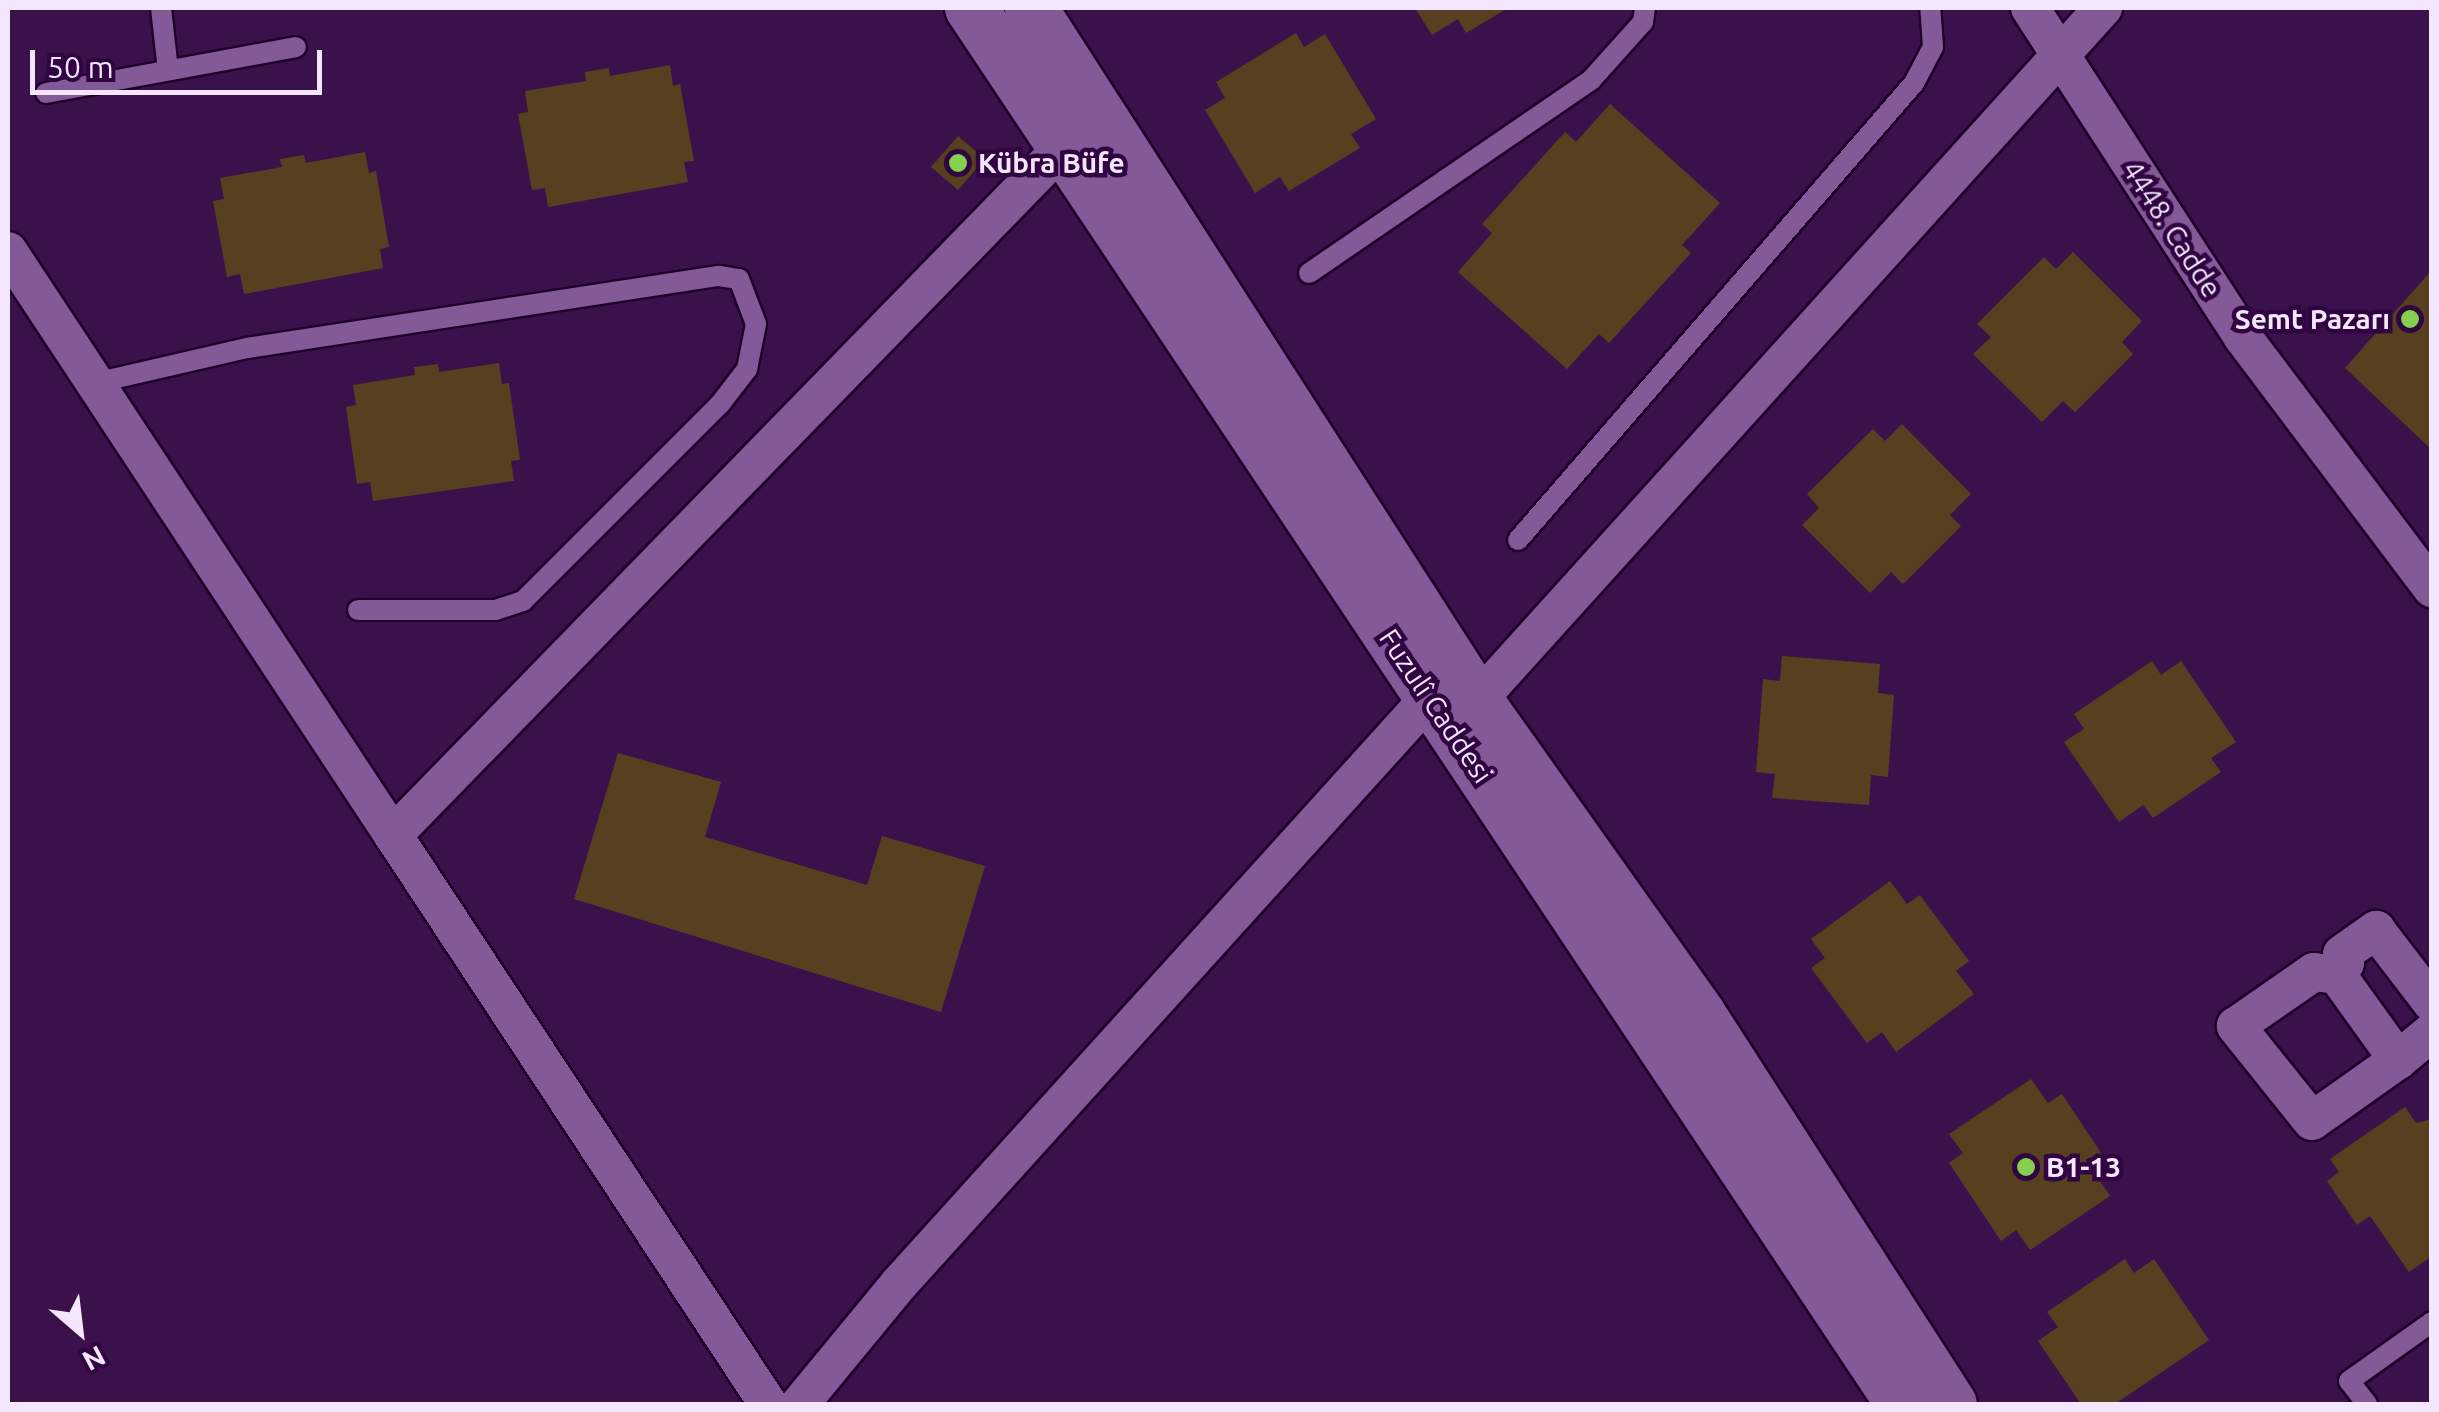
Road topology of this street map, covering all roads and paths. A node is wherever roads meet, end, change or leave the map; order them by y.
1 (162, 8) edge
2 (971, 8) edge
3 (1031, 8) edge
4 (1645, 8) edge
5 (1930, 8) edge
6 (2030, 8) edge
7 (2103, 8) edge
8 (296, 46) dead end
9 (2060, 55) junction
10 (168, 70) junction
11 (46, 93) dead end
12 (1063, 146) junction
13 (8, 250) edge
14 (1310, 273) dead end
15 (94, 382) junction
16 (1518, 540) dead end
17 (2432, 588) edge
18 (358, 610) dead end
19 (1454, 699) junction
20 (393, 834) junction
21 (2337, 975) junction
22 (2432, 1004) edge
23 (2432, 1032) edge
24 (2398, 1060) junction
25 (2432, 1322) edge
26 (768, 1404) edge
27 (800, 1404) edge
28 (1902, 1404) edge
29 (1950, 1404) edge
30 (2367, 1404) edge

1 - 10 lane
2 - 12 street, Fuzulî Caddesi
3 - 19 street, Fuzulî Caddesi
4 - 14 lane
5 - 16 lane
6 - 9 street, 4448. Cadde
7 - 9 street
8 - 10 lane
9 - 17 street, 4448. Cadde
9 - 19 street
10 - 11 lane
12 - 19 street, Fuzulî Caddesi
12 - 20 street
13 - 15 street
15 - 18 lane
15 - 20 street
19 - 27 street
19 - 28 street, Fuzulî Caddesi
19 - 29 street, Fuzulî Caddesi
20 - 26 street
21 - 22 street
21 - 24 street
21 - 24 street
23 - 24 street
25 - 30 lane

